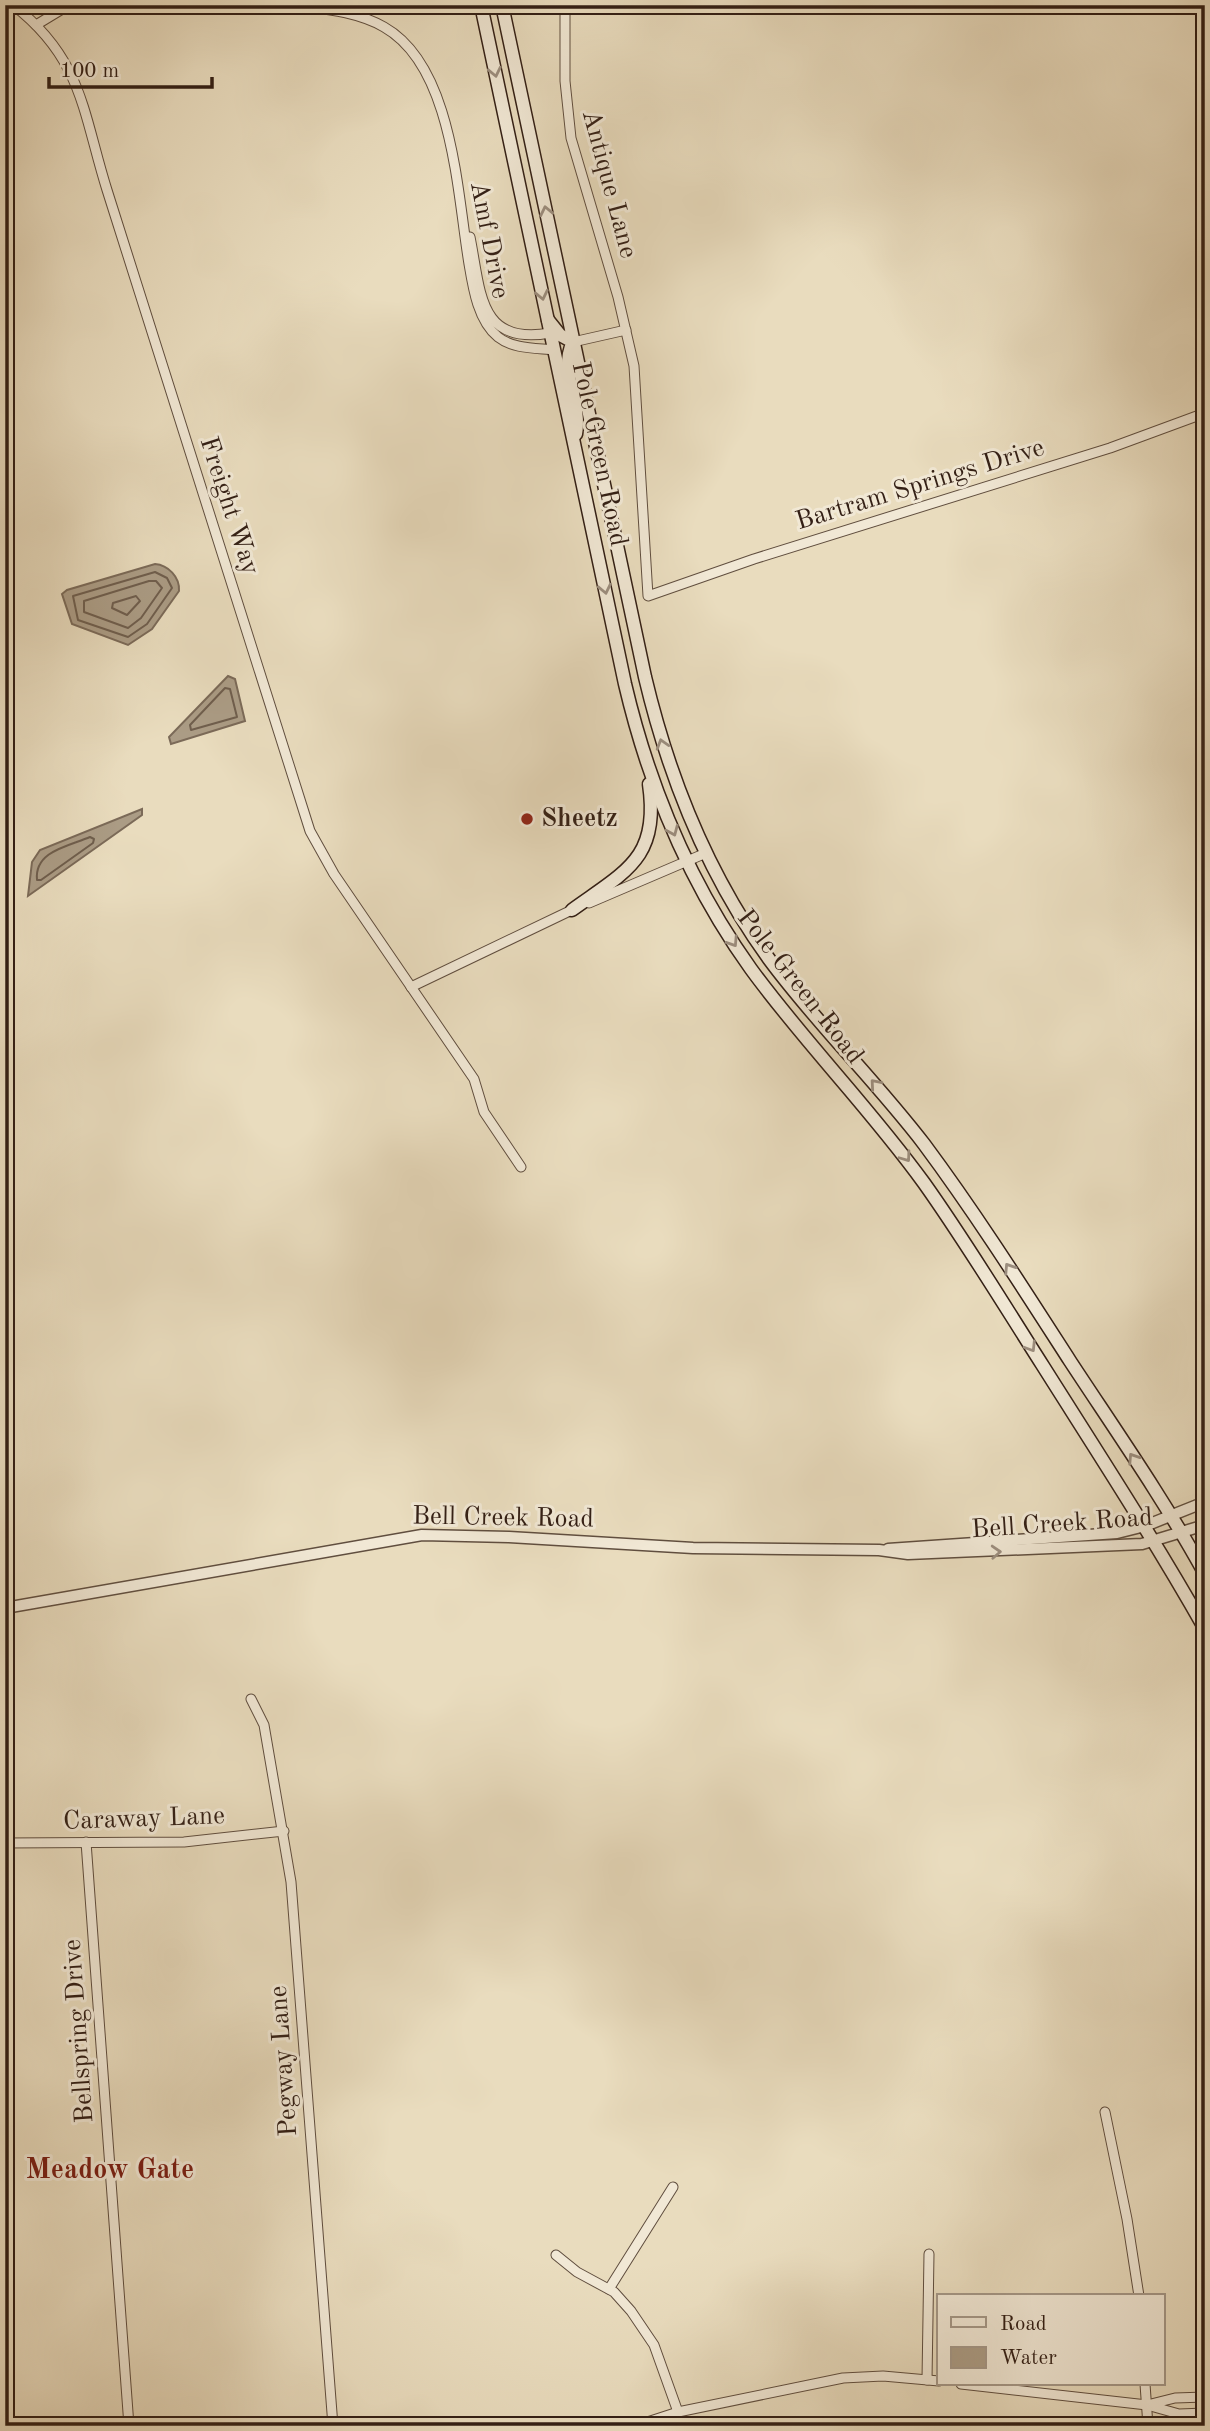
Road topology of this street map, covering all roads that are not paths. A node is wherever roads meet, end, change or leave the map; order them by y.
1 (13, 5) edge
2 (69, 5) edge
3 (296, 5) edge
4 (481, 5) edge
5 (502, 5) edge
6 (565, 5) edge
7 (36, 24) junction
8 (454, 171) junction
9 (547, 320) junction
10 (626, 330) junction
11 (550, 334) junction
12 (573, 342) junction
13 (554, 350) junction
14 (1205, 413) edge
15 (574, 446) junction
16 (648, 596) joint
17 (645, 760) junction
18 (706, 853) junction
19 (687, 861) junction
20 (572, 910) junction
21 (411, 987) junction
22 (521, 1167) dead end
23 (1205, 1502) edge
24 (1170, 1516) junction
25 (1205, 1525) edge
26 (1145, 1526) junction
27 (1182, 1535) junction
28 (1155, 1542) junction
29 (879, 1550) junction
30 (1205, 1574) edge
31 (5, 1608) edge
32 (1205, 1629) edge
33 (251, 1699) dead end
34 (284, 1831) junction
35 (86, 1842) junction
36 (5, 1843) edge
37 (1105, 2112) dead end
38 (673, 2187) dead end
39 (929, 2254) dead end
40 (556, 2255) dead end
41 (609, 2288) junction
42 (1139, 2294) edge
43 (927, 2380) junction
44 (937, 2381) edge
45 (979, 2386) edge
46 (1146, 2386) edge
47 (1205, 2397) edge
48 (1147, 2405) junction
49 (678, 2412) junction
50 (1205, 2413) edge
51 (129, 2426) edge
52 (334, 2426) edge
53 (635, 2426) edge
54 (1148, 2426) edge

1 - 7 street
2 - 7 street
3 - 8 street, Amf Drive
4 -> 9 main road, Pole Green Road
12 -> 5 main road, Pole Green Road
6 - 10 street, Antique Lane
7 - 21 street, Freight Way
8 - 11 street, Amf Drive
8 - 13 street, Amf Drive
9 - 11 main road, Pole Green Road
9 - 12 main road
10 - 12 street
10 - 16 street, Antique Lane
11 - 13 main road, Pole Green Road
12 - 15 main road
18 -> 12 main road, Pole Green Road
13 - 15 main road, Pole Green Road
14 - 16 street, Bartram Springs Drive
15 -> 17 main road, Pole Green Road
17 -> 19 main road, Pole Green Road
17 - 20 main road
18 - 19 street
24 -> 18 main road, Pole Green Road
19 - 20 street
19 -> 26 main road, Pole Green Road
20 - 21 street
21 - 22 street, Freight Way
23 - 24 street, Bell Creek Road
24 - 26 street, Bell Creek Road
24 - 27 main road, Pole Green Road
25 - 27 street, Bell Creek Road
26 - 28 main road, Pole Green Road
26 - 29 street, Bell Creek Road
27 - 28 street, Bell Creek Road
27 - 30 main road, Pole Green Road
29 -> 28 street, Bell Creek Road
28 - 32 main road, Pole Green Road
29 - 31 street, Bell Creek Road
33 - 34 street, Pegway Lane
34 - 35 street, Caraway Lane
34 - 52 street, Pegway Lane
35 - 36 street, Caraway Lane
35 - 51 street, Bellspring Drive
37 - 42 street
38 - 41 street
39 - 43 street
40 - 41 street
41 - 49 street
43 - 44 street
43 - 49 street
45 - 48 street
46 - 48 street
47 - 48 street
48 - 50 street
48 - 54 street
49 - 53 street

